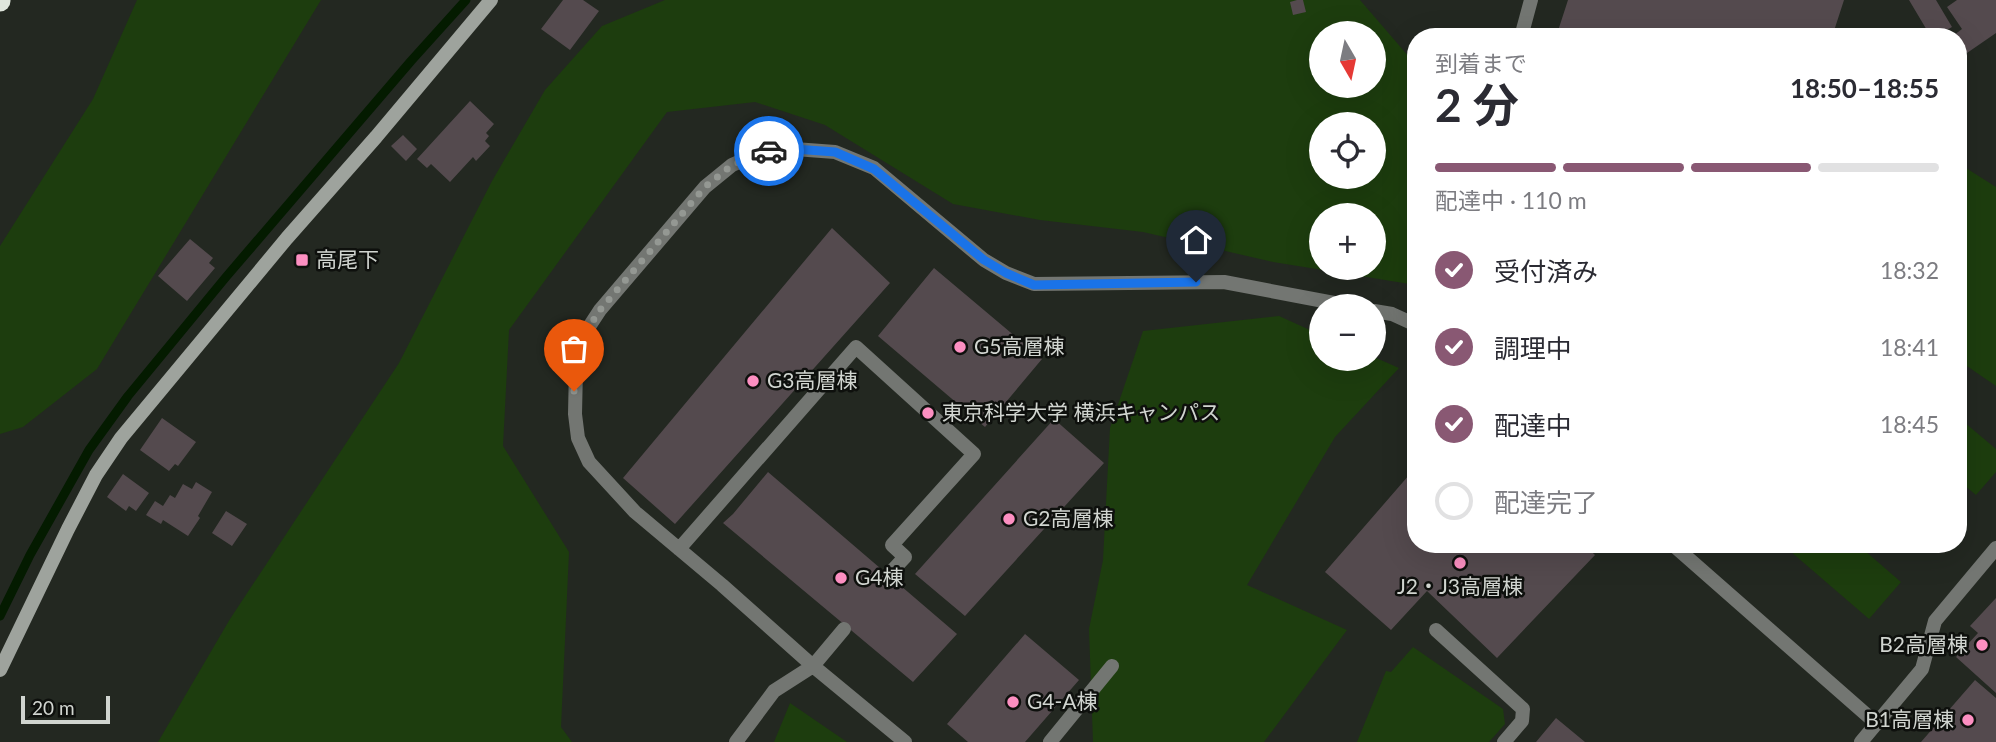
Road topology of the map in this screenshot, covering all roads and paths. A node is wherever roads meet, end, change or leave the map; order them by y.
1 (491, 0) edge
2 (1531, 0) edge
3 (1523, 28) edge
4 (1309, 298) edge
5 (1386, 313) edge
6 (1407, 321) edge
7 (1996, 548) edge
8 (679, 549) junction
9 (1682, 553) edge
10 (891, 572) dead end
11 (844, 629) dead end
12 (1436, 630) dead end
13 (813, 666) junction
14 (1112, 666) dead end
15 (0, 670) edge
16 (1877, 724) junction
17 (736, 742) edge
18 (905, 742) edge
19 (1050, 742) edge
20 (1504, 742) edge
21 (1861, 742) edge

1 - 15 street
2 - 3 lane
4 - 8 lane
5 - 6 lane
7 - 16 lane
8 - 10 lane
8 - 13 lane
9 - 16 lane
11 - 13 lane
12 - 20 lane
13 - 17 lane
13 - 18 lane
14 - 19 lane
16 - 21 lane

